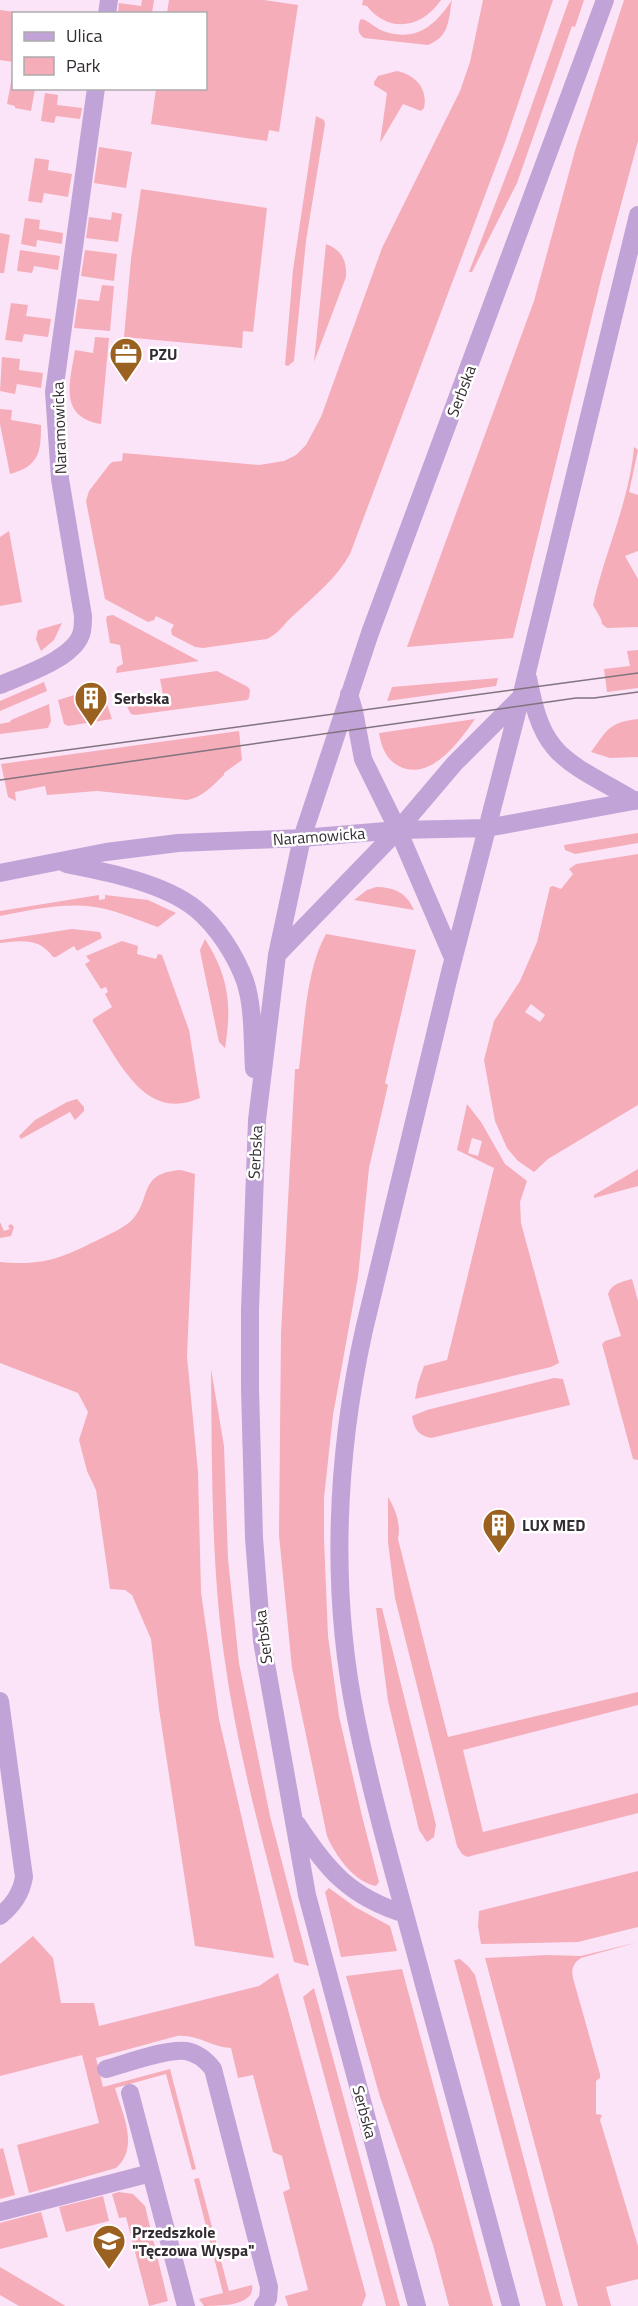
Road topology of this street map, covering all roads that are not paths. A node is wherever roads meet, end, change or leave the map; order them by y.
1 (605, 0) edge
2 (96, 90) edge
3 (638, 215) edge
4 (526, 672) junction
5 (0, 685) edge
6 (349, 694) junction
7 (521, 696) junction
8 (637, 800) edge
9 (488, 828) junction
10 (398, 831) junction
11 (302, 838) junction
12 (59, 862) junction
13 (0, 873) edge
14 (277, 955) junction
15 (453, 958) junction
16 (257, 1120) junction
17 (0, 1701) edge
18 (292, 1817) junction
19 (405, 1914) junction
20 (0, 1917) edge
21 (106, 2069) dead end
22 (130, 2093) dead end
23 (151, 2173) junction
24 (0, 2212) edge
25 (186, 2306) edge
26 (263, 2306) edge
27 (417, 2306) edge
28 (511, 2306) edge

1 - 6 street, Serbska
2 - 5 street, Naramowicka
3 - 4 street
4 - 7 street
4 - 8 street
6 - 10 street
6 - 11 street, Serbska
7 - 9 street
7 - 10 street
8 - 9 street, Naramowicka
9 - 10 street, Naramowicka
9 - 15 street
10 - 11 street, Naramowicka
10 - 14 street
10 - 15 street
11 - 12 street, Naramowicka
11 - 14 street, Serbska
12 - 13 street, Naramowicka
12 - 16 street
14 - 16 street, Serbska
15 - 19 street
16 - 18 street, Serbska
17 - 20 street
18 - 19 street
18 - 27 street, Serbska
19 - 28 street
21 - 26 street
22 - 23 street
23 - 24 street
23 - 25 street

